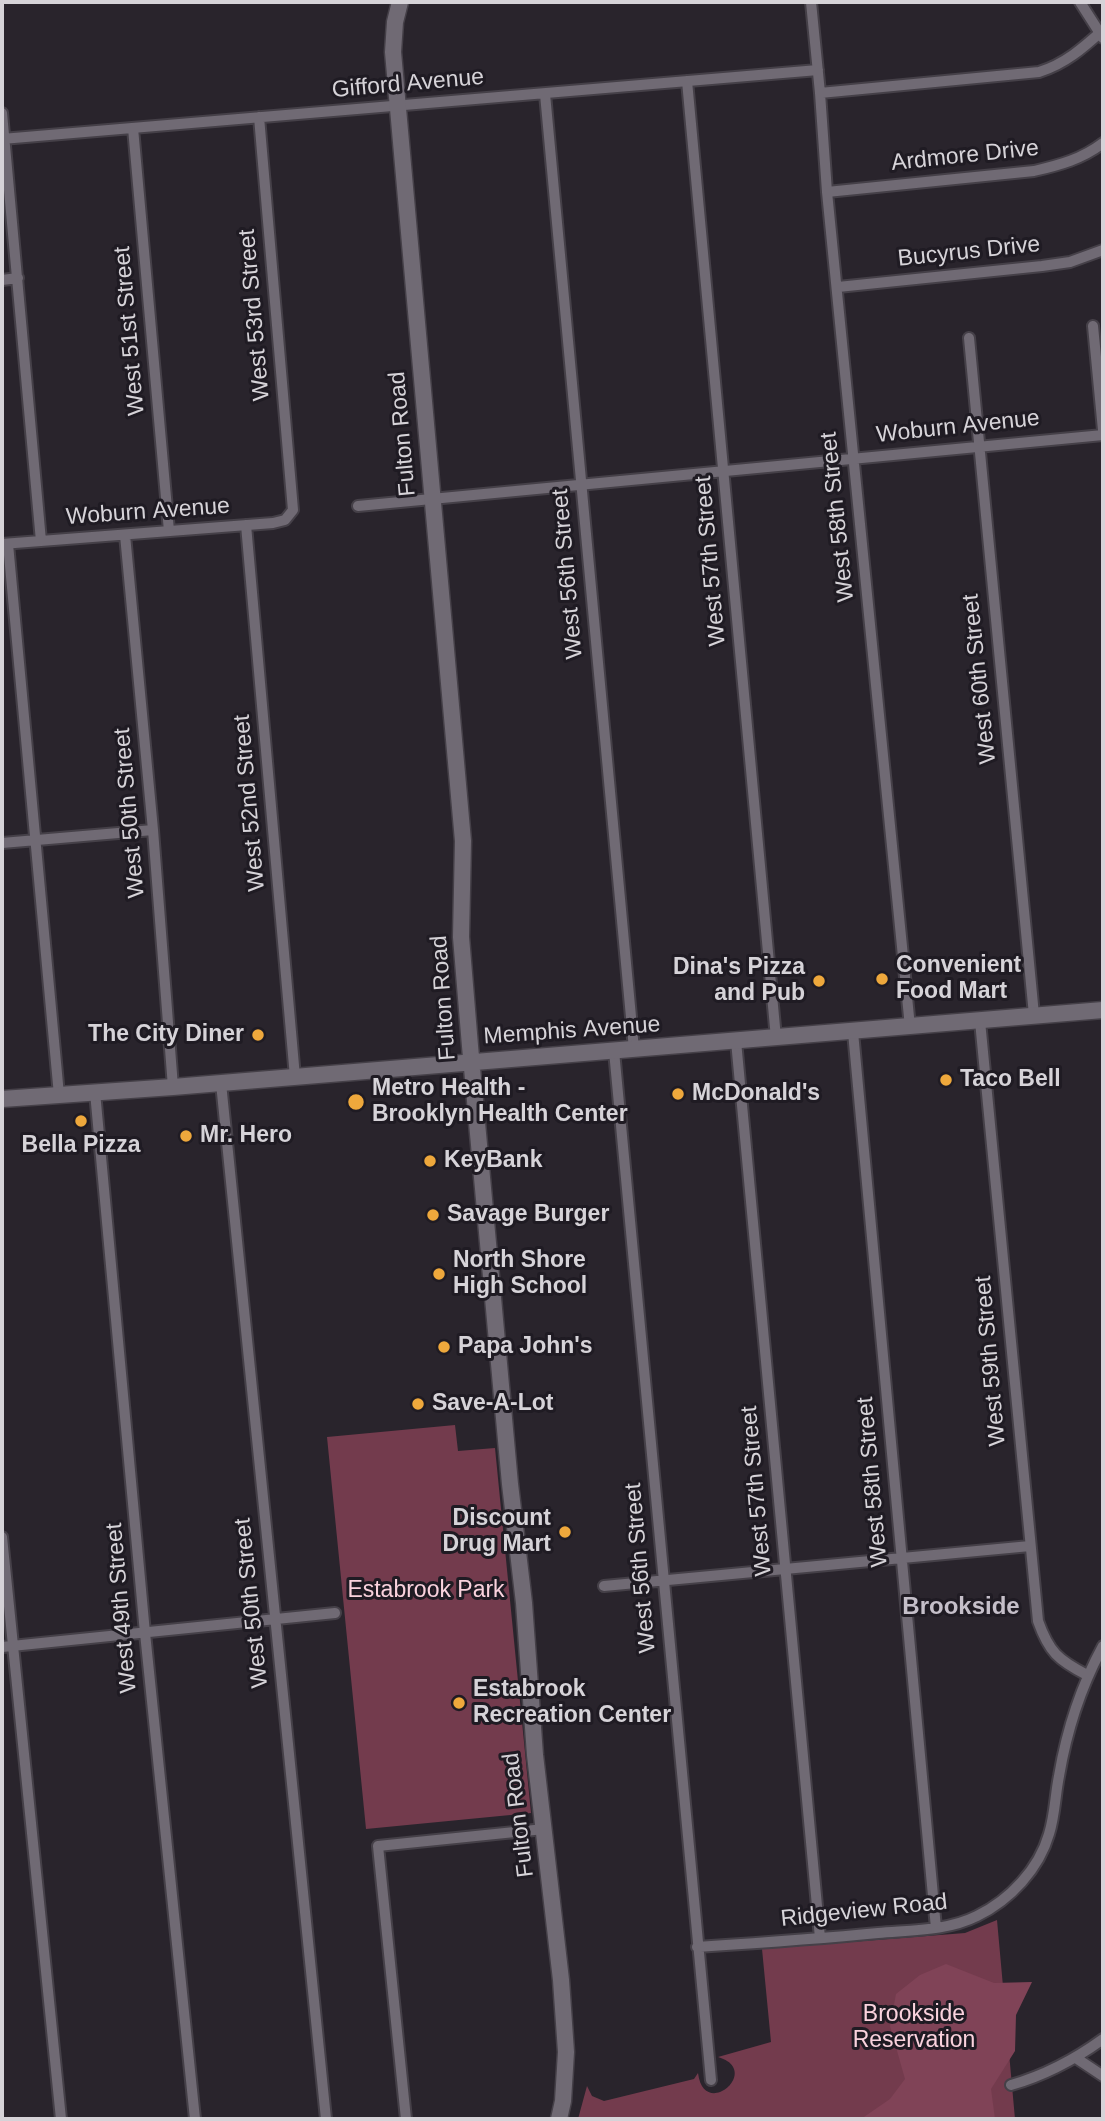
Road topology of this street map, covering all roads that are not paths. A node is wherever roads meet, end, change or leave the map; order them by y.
1 (401, 2) edge
2 (811, 2) edge
3 (1080, 2) edge
4 (1102, 34) edge
5 (818, 70) junction
6 (687, 81) junction
7 (820, 93) junction
8 (545, 94) junction
9 (397, 107) junction
10 (2, 113) edge
11 (259, 117) junction
12 (133, 128) junction
13 (3, 139) edge
14 (1103, 143) edge
15 (827, 192) junction
16 (1103, 250) edge
17 (18, 278) junction
18 (2, 279) edge
19 (838, 287) junction
20 (1093, 326) dead end
21 (969, 338) dead end
22 (1103, 432) edge
23 (978, 446) junction
24 (853, 459) junction
25 (724, 472) junction
26 (580, 486) junction
27 (432, 500) junction
28 (358, 506) dead end
29 (293, 510) joint
30 (247, 525) junction
31 (169, 531) junction
32 (125, 535) junction
33 (41, 541) junction
34 (5, 544) edge
35 (153, 830) junction
36 (34, 840) junction
37 (2, 843) edge
38 (1103, 1010) edge
39 (1034, 1015) junction
40 (980, 1021) junction
41 (910, 1027) junction
42 (853, 1032) junction
43 (776, 1038) junction
44 (736, 1041) junction
45 (634, 1049) junction
46 (614, 1051) junction
47 (471, 1062) junction
48 (295, 1077) junction
49 (221, 1083) junction
50 (173, 1087) junction
51 (96, 1092) junction
52 (59, 1095) junction
53 (2, 1099) edge
54 (2, 1537) edge
55 (1030, 1546) junction
56 (901, 1557) junction
57 (786, 1568) junction
58 (663, 1580) junction
59 (604, 1587) dead end
60 (335, 1613) dead end
61 (275, 1619) junction
62 (145, 1633) junction
63 (1103, 1646) edge
64 (7, 1647) edge
65 (1087, 1675) junction
66 (544, 1829) junction
67 (936, 1928) junction
68 (820, 1938) junction
69 (697, 1947) junction
70 (1103, 2039) edge
71 (1076, 2058) junction
72 (1103, 2076) edge
73 (711, 2080) dead end
74 (1011, 2085) dead end
75 (560, 2118) edge
76 (61, 2119) edge
77 (195, 2119) edge
78 (326, 2119) edge
79 (406, 2119) edge

1 - 9 main road, Fulton Road
2 - 5 street, West 58th Street
3 - 4 street
4 - 7 street
5 - 6 street, Gifford Avenue
5 - 7 street, West 58th Street
6 - 8 street, Gifford Avenue
6 - 25 street, West 57th Street
7 - 15 street, West 58th Street
8 - 9 street, Gifford Avenue
8 - 26 street, West 56th Street
9 - 11 street, Gifford Avenue
9 - 27 main road, Fulton Road
10 - 13 street
11 - 12 street, Gifford Avenue
11 - 29 street, West 53rd Street
12 - 13 street, Gifford Avenue
12 - 31 street, West 51st Street
13 - 17 street
14 - 15 street, Ardmore Drive
15 - 19 street, West 58th Street
16 - 19 street, Bucyrus Drive
17 - 18 street
17 - 33 street
19 - 24 street, West 58th Street
20 - 22 street
21 - 23 street, West 60th Street
22 - 23 street, Woburn Avenue
23 - 24 street, Woburn Avenue
23 - 39 street, West 60th Street
24 - 25 street, Woburn Avenue
24 - 41 street, West 58th Street
25 - 26 street, Woburn Avenue
25 - 43 street, West 57th Street
26 - 27 street, Woburn Avenue
26 - 45 street, West 56th Street
27 - 28 street, Woburn Avenue
27 - 47 main road, Fulton Road
29 - 30 street, Woburn Avenue
30 - 31 street, Woburn Avenue
30 - 48 street, West 52nd Street
31 - 32 street, Woburn Avenue
32 - 33 street, Woburn Avenue
32 - 35 street, West 50th Street
33 - 34 street, Woburn Avenue
34 - 36 street
35 - 36 street
35 - 50 street, West 50th Street
36 - 37 street
36 - 52 street
38 - 39 main road, Memphis Avenue
39 - 40 main road, Memphis Avenue
40 - 41 main road, Memphis Avenue
40 - 55 street, West 59th Street
41 - 42 main road, Memphis Avenue
42 - 43 main road, Memphis Avenue
42 - 56 street, West 58th Street
43 - 44 main road, Memphis Avenue
44 - 45 main road, Memphis Avenue
44 - 57 street, West 57th Street
45 - 46 main road, Memphis Avenue
46 - 47 main road, Memphis Avenue
46 - 58 street, West 56th Street
47 - 48 main road, Memphis Avenue
47 - 66 main road, Fulton Road
48 - 49 main road, Memphis Avenue
49 - 50 main road, Memphis Avenue
49 - 61 street, West 50th Street
50 - 51 main road, Memphis Avenue
51 - 52 main road, Memphis Avenue
51 - 62 street, West 49th Street
52 - 53 main road, Memphis Avenue
54 - 64 street
55 - 56 street
55 - 65 street, West 59th Street
56 - 57 street
56 - 67 street, West 58th Street
57 - 58 street
57 - 68 street, West 57th Street
58 - 59 street
58 - 69 street, West 56th Street
60 - 61 street
61 - 62 street
61 - 78 street, West 50th Street
62 - 64 street
62 - 77 street, West 49th Street
63 - 65 street, Ridgeview Road
64 - 76 street
65 - 67 street, Ridgeview Road
66 - 75 main road, Fulton Road
66 - 79 street
67 - 68 street, Ridgeview Road
68 - 69 street, Ridgeview Road
69 - 73 street, West 56th Street
70 - 71 street
71 - 72 street
71 - 74 street

